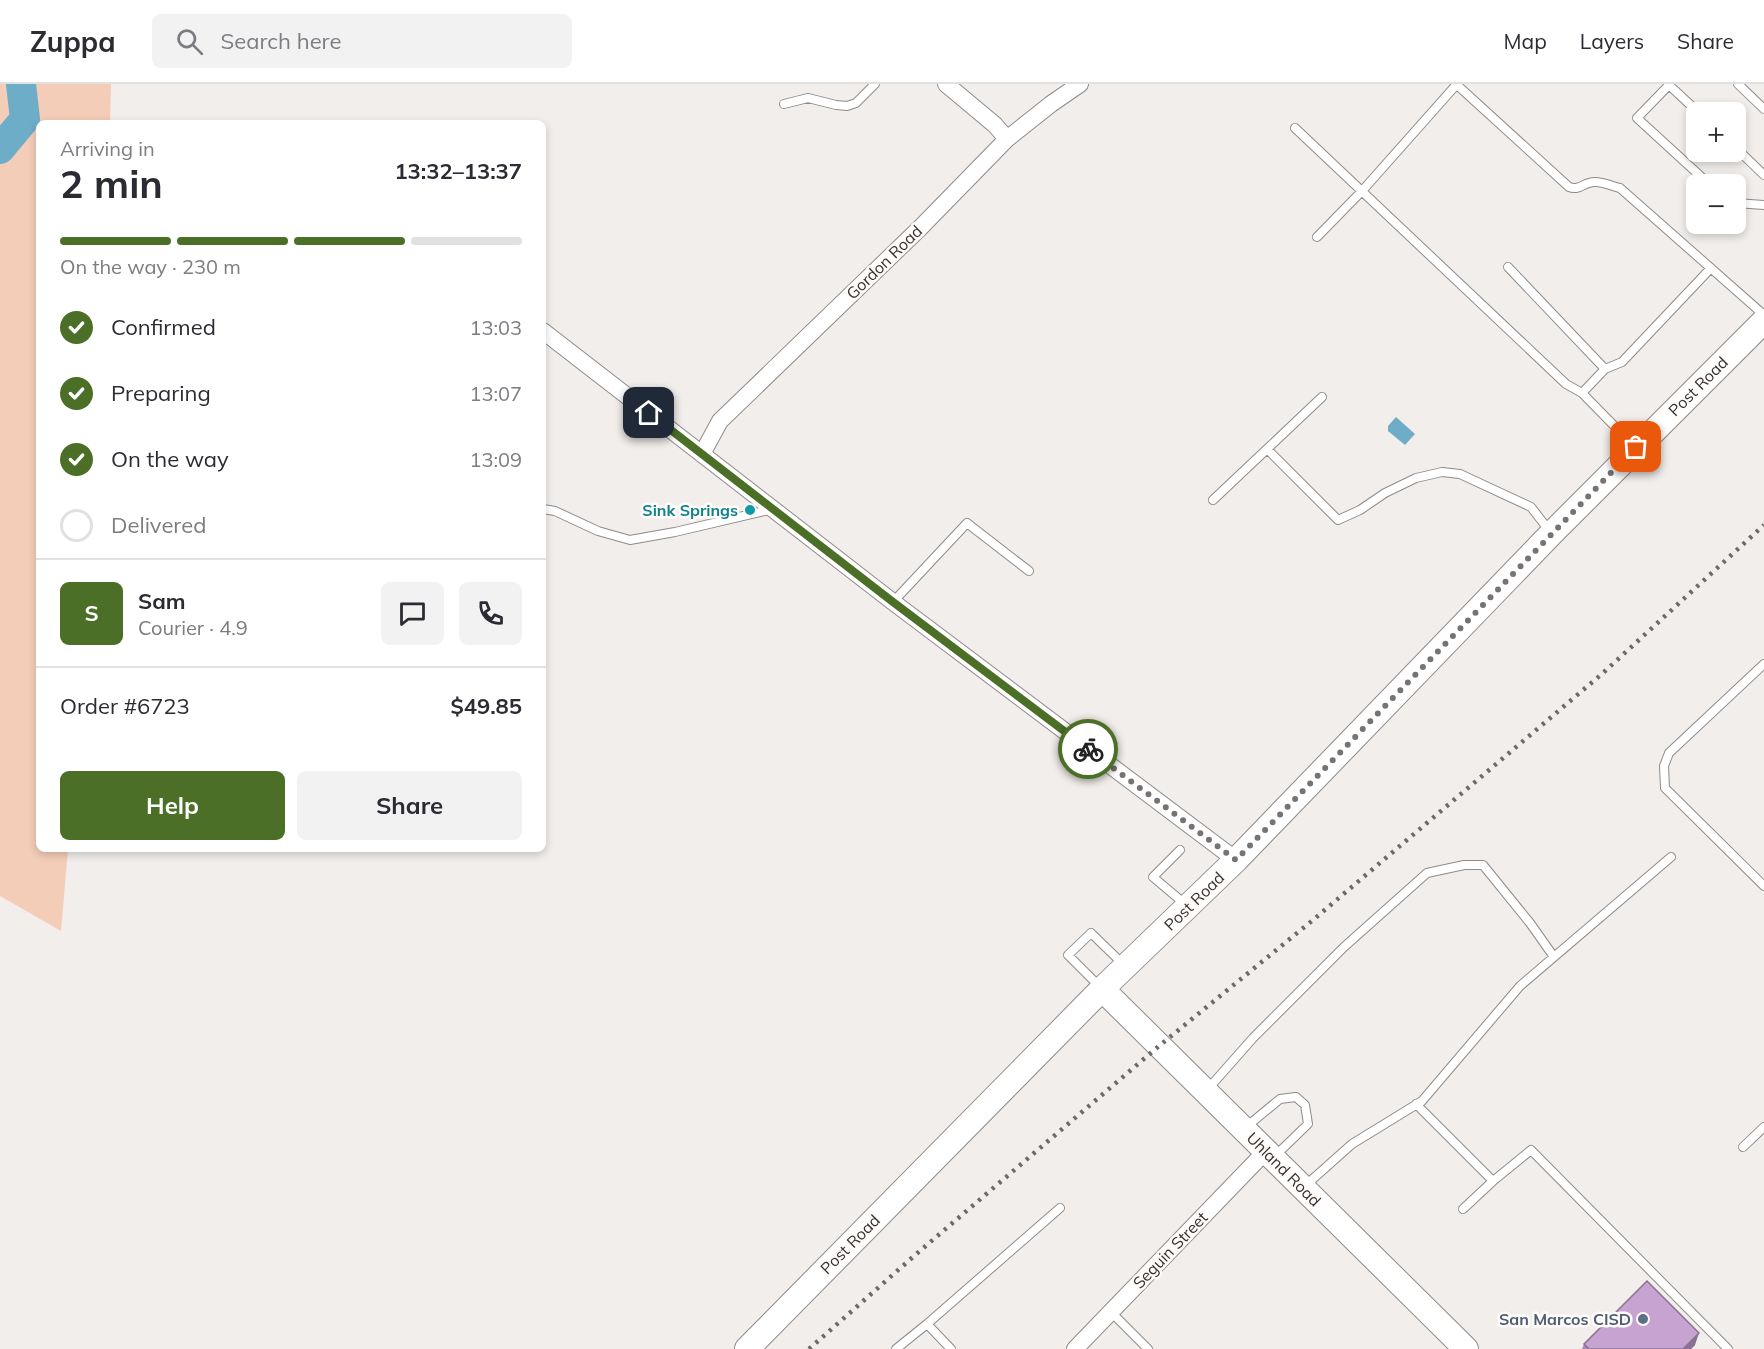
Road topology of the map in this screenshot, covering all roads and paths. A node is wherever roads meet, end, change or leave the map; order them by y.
1 (875, 84) edge
2 (946, 84) edge
3 (1080, 84) edge
4 (1456, 84) edge
5 (1738, 84) edge
6 (1670, 85) edge
7 (1688, 102) edge
8 (784, 104) dead end
9 (1764, 110) edge
10 (1295, 128) dead end
11 (1007, 139) junction
12 (1746, 158) edge
13 (1698, 174) edge
14 (1764, 175) edge
15 (1362, 191) junction
16 (1746, 204) edge
17 (1764, 205) edge
18 (1317, 237) dead end
19 (1508, 267) dead end
20 (1711, 268) junction
21 (1764, 315) edge
22 (1764, 321) edge
23 (546, 333) edge
24 (1605, 369) junction
25 (1582, 393) junction
26 (1323, 397) dead end
27 (1636, 447) junction
28 (1267, 449) junction
29 (702, 454) junction
30 (1213, 500) dead end
31 (775, 509) junction
32 (546, 510) edge
33 (1552, 533) junction
34 (1029, 571) dead end
35 (893, 602) junction
36 (1764, 664) edge
37 (1180, 850) dead end
38 (1671, 857) dead end
39 (1236, 860) junction
40 (1764, 886) edge
41 (1188, 907) junction
42 (1554, 957) junction
43 (1125, 966) junction
44 (1102, 989) junction
45 (1206, 1091) junction
46 (1416, 1104) junction
47 (1243, 1129) junction
48 (1762, 1133) edge
49 (1743, 1148) dead end
50 (1269, 1154) junction
51 (1493, 1181) junction
52 (1303, 1188) junction
53 (1060, 1208) dead end
54 (1463, 1209) dead end
55 (1111, 1312) junction
56 (927, 1324) junction
57 (1461, 1347) edge
58 (747, 1349) edge
59 (896, 1349) edge
60 (951, 1349) edge
61 (1075, 1349) edge
62 (1148, 1349) edge
63 (1728, 1349) edge

1 - 8 lane
2 - 11 street
3 - 11 street, Gordon Road
4 - 15 lane
4 - 20 lane
5 - 9 lane
6 - 7 lane
6 - 13 lane
10 - 15 lane
11 - 29 street, Gordon Road
12 - 14 lane
15 - 18 lane
15 - 25 lane
16 - 17 lane
19 - 24 lane
20 - 21 lane
20 - 24 lane
22 - 27 street, Post Road
23 - 29 street
24 - 25 lane
25 - 27 lane
26 - 28 lane
27 - 33 street, Post Road
28 - 30 lane
28 - 33 lane
29 - 31 street
31 - 32 lane
31 - 35 street
33 - 39 street, Post Road
34 - 35 lane
35 - 39 street
36 - 40 lane
37 - 41 lane
38 - 42 lane
39 - 41 street, Post Road
41 - 43 street, Post Road
42 - 45 lane
42 - 46 lane
43 - 44 street, Post Road
43 - 44 lane
44 - 45 street, Uhland Road
44 - 58 street, Post Road
45 - 47 street, Uhland Road
46 - 51 lane
46 - 52 lane
47 - 50 street, Uhland Road
47 - 50 lane
48 - 49 lane
50 - 52 street, Uhland Road
50 - 55 street, Seguin Street
51 - 54 lane
51 - 63 lane
52 - 57 street, Uhland Road
53 - 56 lane
55 - 61 street, Seguin Street
55 - 62 lane
56 - 59 lane
56 - 60 lane

